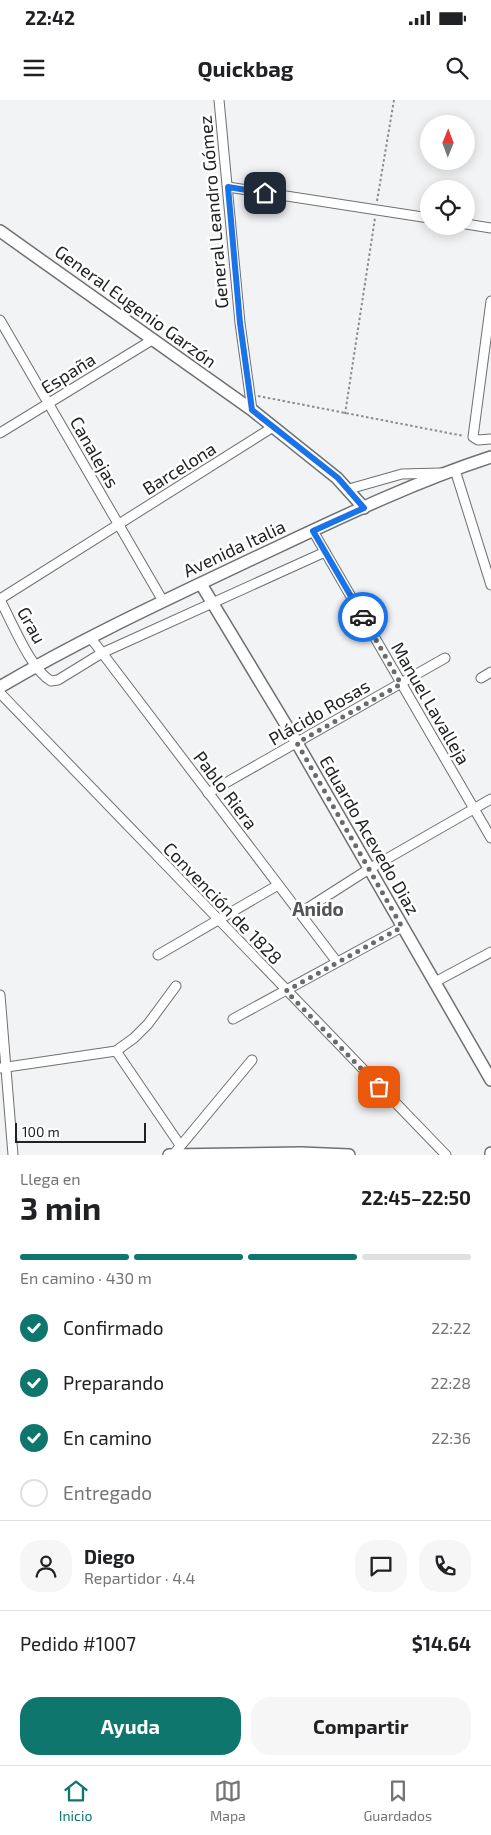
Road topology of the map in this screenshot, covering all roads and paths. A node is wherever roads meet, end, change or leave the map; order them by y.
1 (219, 100) edge
2 (394, 100) edge
3 (228, 187) junction
4 (376, 210) junction
5 (420, 217) edge
6 (475, 225) edge
7 (491, 228) edge
8 (0, 231) edge
9 (491, 301) edge
10 (0, 320) edge
11 (152, 340) junction
12 (248, 394) junction
13 (48, 404) junction
14 (252, 410) junction
15 (345, 414) junction
16 (273, 427) junction
17 (0, 433) edge
18 (473, 437) junction
19 (491, 439) edge
20 (491, 457) edge
21 (451, 472) junction
22 (349, 489) junction
23 (364, 508) junction
24 (119, 525) junction
25 (313, 531) junction
26 (325, 552) junction
27 (201, 584) junction
28 (491, 585) edge
29 (0, 600) edge
30 (164, 601) junction
31 (213, 604) junction
32 (90, 637) junction
33 (102, 653) junction
34 (445, 658) dead end
35 (36, 666) junction
36 (491, 672) edge
37 (481, 678) dead end
38 (401, 684) junction
39 (0, 687) edge
40 (0, 693) edge
41 (297, 743) junction
42 (208, 793) junction
43 (491, 799) edge
44 (474, 809) junction
45 (491, 838) edge
46 (370, 869) junction
47 (278, 884) junction
48 (300, 913) junction
49 (217, 920) junction
50 (402, 927) junction
51 (491, 952) edge
52 (158, 955) dead end
53 (337, 962) junction
54 (435, 982) junction
55 (176, 986) dead end
56 (286, 991) junction
57 (0, 995) edge
58 (233, 1019) dead end
59 (116, 1051) junction
60 (252, 1060) dead end
61 (3, 1068) edge
62 (491, 1080) edge
63 (176, 1150) edge
64 (301, 1154) edge
65 (13, 1155) edge
66 (169, 1155) edge
67 (349, 1155) edge
68 (446, 1155) edge

1 - 3 street, General Leandro Gómez
2 - 4 path
3 - 4 street
3 - 12 street, General Leandro Gómez
4 - 5 street
4 - 15 path
6 - 7 street
8 - 11 street, General Eugenio Garzón
9 - 18 street
10 - 13 street, Canalejas
11 - 13 street, España
11 - 14 street, General Eugenio Garzón
12 - 14 street, General Leandro Gómez
12 - 15 path
13 - 17 street, España
13 - 24 street, Canalejas
14 - 16 street, General Eugenio Garzón
15 - 18 path
16 - 22 street, General Eugenio Garzón
16 - 24 street, Barcelona
18 - 19 street
20 - 21 street, Avenida Italia
21 - 22 street
21 - 23 street, Avenida Italia
21 - 28 street
22 - 23 street, General Eugenio Garzón
23 - 25 street, Avenida Italia
24 - 29 street, Barcelona
24 - 30 street, Canalejas
25 - 26 street, Manuel Lavalleja
25 - 27 street, Avenida Italia
26 - 31 street
26 - 38 street, Manuel Lavalleja
27 - 30 street, Avenida Italia
27 - 31 street, Eduardo Acevedo Diaz
29 - 35 street, Grau
30 - 32 street, Avenida Italia
31 - 33 street
31 - 41 street, Eduardo Acevedo Diaz
32 - 33 street, Pablo Riera
32 - 35 street, Avenida Italia
33 - 35 street
33 - 42 street, Pablo Riera
34 - 38 street, Plácido Rosas
35 - 39 street, Avenida Italia
36 - 37 street
38 - 41 street, Plácido Rosas
38 - 44 street, Manuel Lavalleja
40 - 49 street, Convención de 1828
41 - 42 street, Plácido Rosas
41 - 46 street, Eduardo Acevedo Diaz
42 - 47 street, Pablo Riera
43 - 44 street
44 - 45 street, Manuel Lavalleja
44 - 46 street
46 - 48 street
46 - 50 street, Eduardo Acevedo Diaz
47 - 48 street, Pablo Riera
47 - 49 street
48 - 53 street, Pablo Riera
49 - 52 street
49 - 56 street, Convención de 1828
50 - 53 street
50 - 54 street, Eduardo Acevedo Diaz
51 - 54 street
53 - 56 street
54 - 62 street, Eduardo Acevedo Diaz
55 - 59 street
56 - 58 street
56 - 68 street, Convención de 1828
57 - 61 street
59 - 61 street
59 - 63 street
60 - 63 street
61 - 65 street
63 - 64 street
63 - 66 street
64 - 67 street

